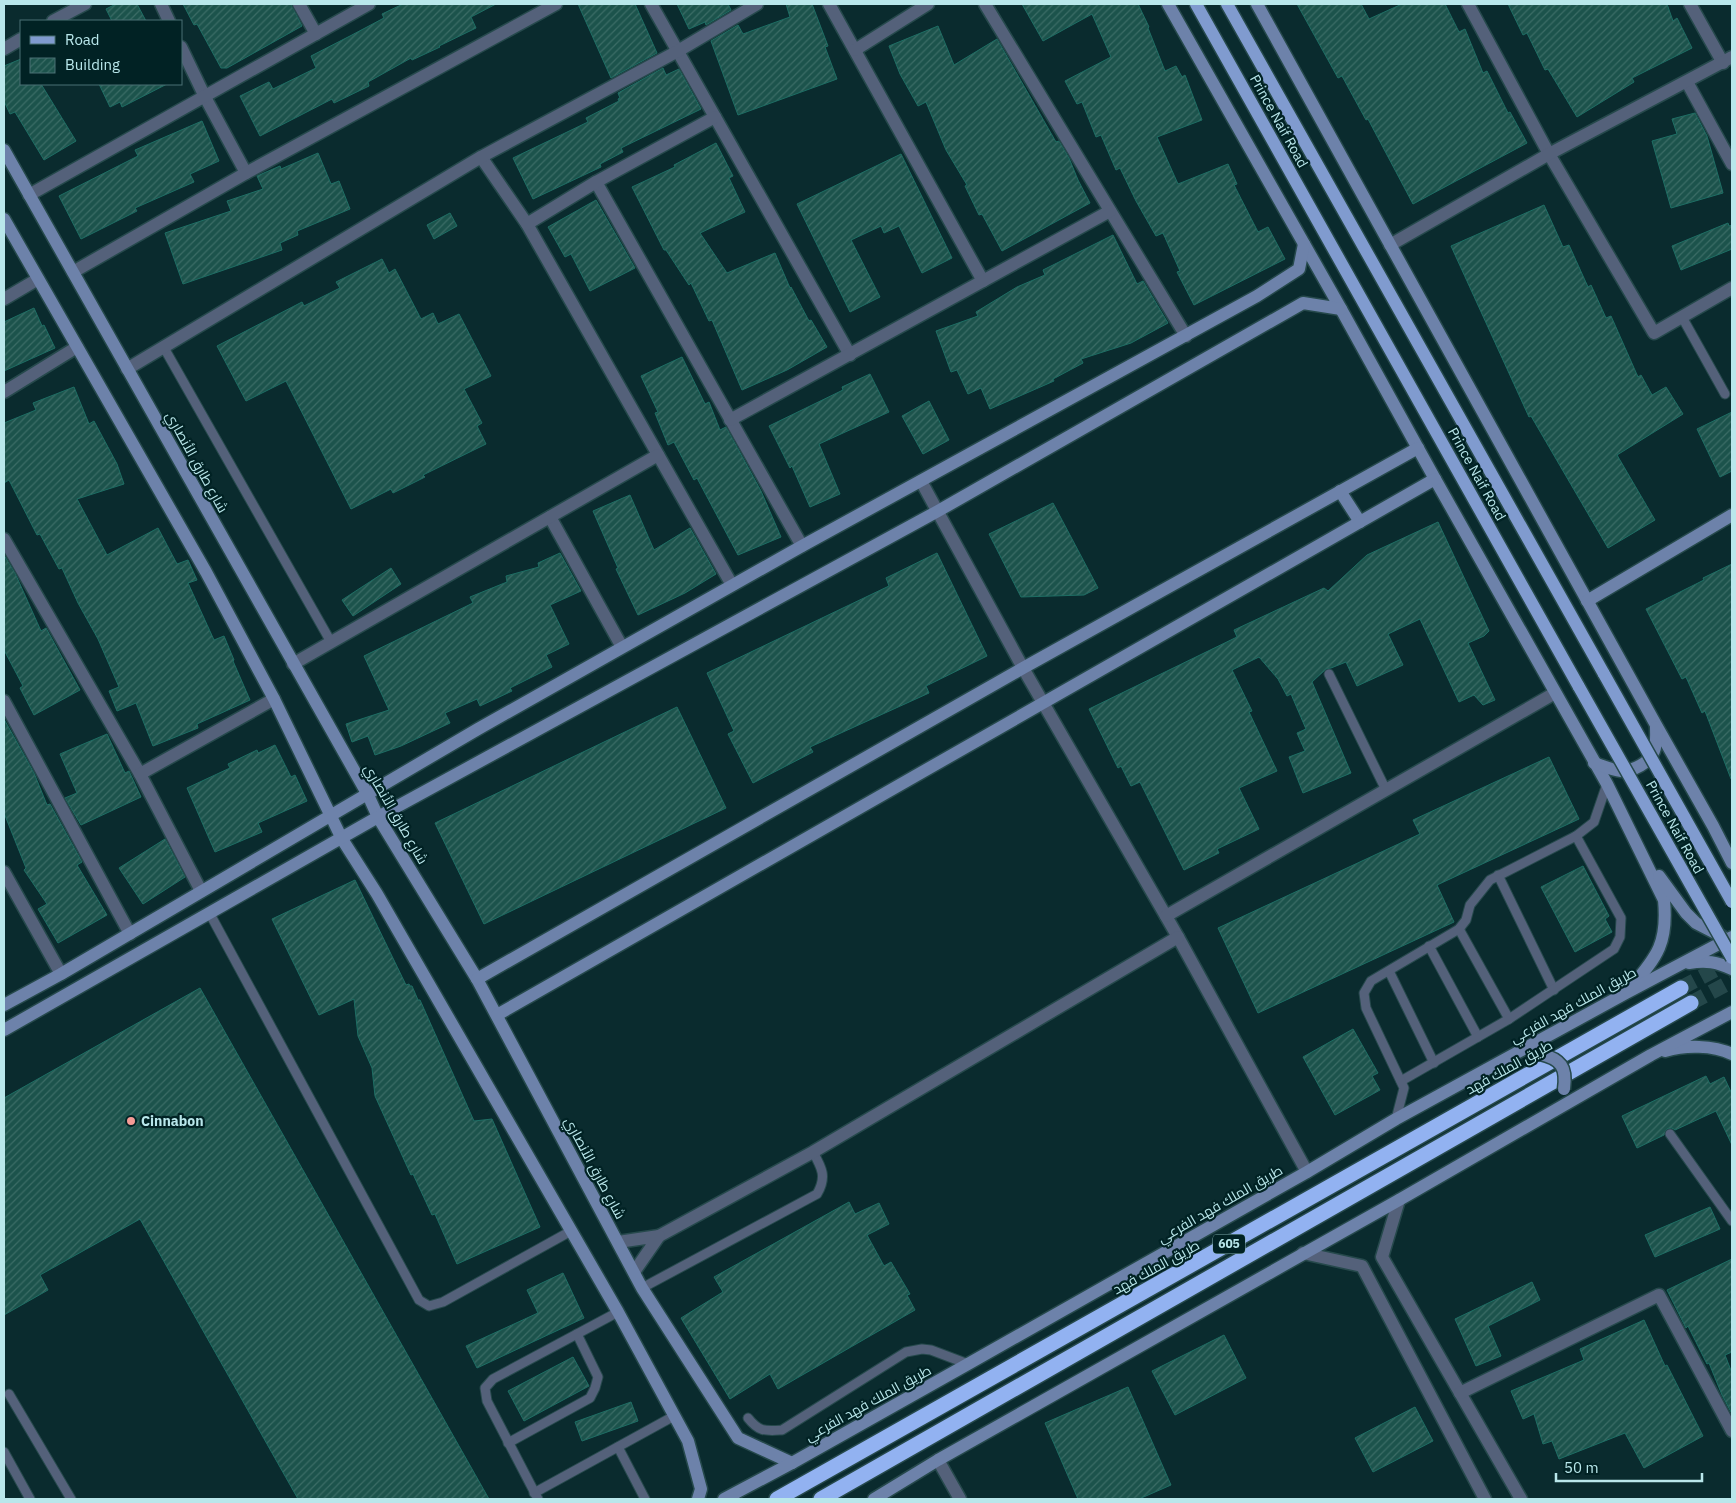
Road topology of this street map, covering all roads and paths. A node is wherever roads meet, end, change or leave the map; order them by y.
1 (85, 4) edge
2 (160, 4) edge
3 (299, 4) edge
4 (369, 4) edge
5 (556, 4) edge
6 (651, 4) edge
7 (757, 4) edge
8 (829, 4) edge
9 (928, 4) edge
10 (985, 4) edge
11 (1168, 4) edge
12 (1196, 4) edge
13 (1227, 4) edge
14 (1257, 4) edge
15 (1468, 4) edge
16 (1690, 4) edge
17 (55, 20) edge
18 (168, 20) edge
19 (316, 34) junction
20 (20, 40) edge
21 (4, 49) edge
22 (182, 49) edge
23 (855, 50) junction
24 (678, 51) junction
25 (1728, 60) edge
26 (1687, 82) junction
27 (205, 96) junction
28 (715, 117) junction
29 (4, 150) edge
30 (1549, 154) junction
31 (481, 157) junction
32 (1732, 164) edge
33 (246, 173) junction
34 (596, 182) junction
35 (29, 195) junction
36 (1110, 211) junction
37 (4, 219) edge
38 (527, 224) junction
39 (1304, 244) junction
40 (1390, 245) junction
41 (73, 272) junction
42 (38, 279) junction
43 (983, 281) junction
44 (1732, 288) edge
45 (4, 299) edge
46 (1341, 309) junction
47 (1682, 317) junction
48 (1186, 336) junction
49 (77, 346) junction
50 (163, 346) junction
51 (850, 355) junction
52 (127, 368) junction
53 (4, 392) edge
54 (1725, 394) dead end
55 (730, 420) junction
56 (1418, 448) junction
57 (658, 455) junction
58 (1435, 479) junction
59 (921, 481) junction
60 (1340, 491) junction
61 (938, 511) junction
62 (1732, 515) edge
63 (550, 517) junction
64 (1360, 522) junction
65 (4, 539) edge
66 (802, 546) junction
67 (732, 585) junction
68 (1587, 601) junction
69 (331, 642) junction
70 (622, 647) junction
71 (293, 664) junction
72 (1023, 668) junction
73 (1329, 674) dead end
74 (1555, 693) junction
75 (274, 699) junction
76 (4, 701) edge
77 (1044, 703) junction
78 (1656, 725) junction
79 (1594, 762) junction
80 (140, 774) junction
81 (1607, 784) junction
82 (1386, 790) junction
83 (368, 795) junction
84 (330, 817) junction
85 (378, 818) junction
86 (1714, 826) junction
87 (1576, 836) junction
88 (342, 839) junction
89 (1732, 843) edge
90 (1641, 852) junction
91 (1732, 863) edge
92 (4, 872) edge
93 (1498, 875) junction
94 (202, 891) junction
95 (1732, 902) edge
96 (210, 914) junction
97 (1166, 916) junction
98 (1459, 929) junction
99 (130, 934) junction
100 (1178, 937) junction
101 (1731, 939) edge
102 (1429, 946) junction
103 (1732, 958) edge
104 (1680, 964) junction
105 (1732, 969) edge
106 (1389, 970) junction
107 (61, 974) junction
108 (477, 979) junction
109 (1682, 988) tunnel mouth
110 (1554, 990) junction
111 (1626, 992) junction
112 (1732, 1000) edge
113 (1690, 1002) tunnel mouth
114 (4, 1005) edge
115 (1732, 1012) edge
116 (497, 1015) junction
117 (1509, 1019) junction
118 (1718, 1019) junction
119 (4, 1030) edge
120 (1478, 1037) junction
121 (1517, 1052) junction
122 (1732, 1054) edge
123 (1651, 1055) junction
124 (1434, 1063) junction
125 (1401, 1081) junction
126 (1552, 1112) junction
127 (1396, 1119) junction
128 (1670, 1134) dead end
129 (813, 1152) junction
130 (1307, 1172) junction
131 (1398, 1200) junction
132 (1732, 1220) edge
133 (571, 1231) junction
134 (659, 1236) junction
135 (618, 1242) junction
136 (1302, 1253) junction
137 (634, 1272) junction
138 (642, 1288) junction
139 (618, 1312) junction
140 (578, 1334) junction
141 (968, 1364) junction
142 (1460, 1393) junction
143 (9, 1394) dead end
144 (674, 1416) junction
145 (748, 1418) dead end
146 (1732, 1431) edge
147 (508, 1443) junction
148 (618, 1447) junction
149 (4, 1452) edge
150 (938, 1460) junction
151 (792, 1463) junction
152 (536, 1496) edge
153 (30, 1499) edge
154 (71, 1499) edge
155 (645, 1499) edge
156 (698, 1499) edge
157 (724, 1499) edge
158 (777, 1499) edge
159 (820, 1499) edge
160 (874, 1499) edge
161 (960, 1499) edge
162 (1486, 1499) edge
163 (1521, 1499) edge

1 - 17 street
2 - 18 street
3 - 19 street
4 - 19 street
5 - 33 street
6 - 24 street
7 - 24 street
8 - 23 street
9 - 23 street
10 - 36 street
11 - 39 street
12 - 103 main road, Prince Naif Road, bridge
13 - 95 main road, Prince Naif Road, bridge
14 - 40 street
15 - 30 street
16 - 25 street
19 - 27 street
20 - 21 street
22 - 27 street
23 - 43 street
24 - 28 street
24 - 31 street
25 - 26 street
26 - 30 street
26 - 32 street
27 - 33 street
27 - 35 street
28 - 34 street
28 - 51 street
29 - 35 street, شارع طارق الأنصاري
30 - 40 street
30 - 47 street
31 - 38 street
31 - 50 street
33 - 41 street
34 - 38 street
34 - 55 street
35 - 41 street, شارع طارق الأنصاري
36 - 43 street
36 - 48 street
37 - 42 street
38 - 57 street
39 - 46 street
39 - 48 street
40 - 68 street
41 - 52 street, شارع طارق الأنصاري
42 - 45 street
42 - 49 street
43 - 51 street
44 - 47 street
46 - 56 street
46 - 61 street
47 - 54 lane
48 - 59 street
49 - 53 street
49 - 75 street
50 - 52 street
50 - 69 lane
51 - 55 street
52 - 71 street, شارع طارق الأنصاري
55 - 66 street
56 - 58 street
56 - 60 street
57 - 63 street
57 - 67 street
58 - 64 street
58 - 74 street
59 - 61 street
59 - 66 street
60 - 64 street
60 - 72 street
61 - 72 street
61 - 85 street
62 - 68 street
63 - 69 street
63 - 70 street
64 - 77 street
65 - 80 street
66 - 67 street
67 - 70 street
68 - 78 street
69 - 71 street
70 - 83 street
71 - 83 street, شارع طارق الأنصاري
72 - 77 street
72 - 108 street
73 - 82 lane
74 - 79 street
74 - 82 street
75 - 80 street
75 - 84 street
76 - 99 street
77 - 97 street
77 - 116 street
78 - 79 street
78 - 86 street
79 - 81 street
80 - 94 street
81 - 87 lane
81 - 90 street
82 - 97 street
83 - 84 street
83 - 85 street, شارع طارق الأنصاري
84 - 88 street
84 - 94 street
85 - 88 street
85 - 108 street, شارع طارق الأنصاري
86 - 89 street
86 - 91 street
87 - 93 lane
87 - 110 lane
88 - 96 street
88 - 133 street
90 - 101 street
90 - 111 street
92 - 107 street
93 - 98 lane
93 - 110 lane
94 - 99 street
96 - 119 street
96 - 133 lane
97 - 100 street
98 - 102 lane
98 - 117 lane
99 - 107 street
100 - 129 street
100 - 130 street
101 - 104 street, طريق الملك فهد الفرعي
102 - 106 lane
102 - 120 lane
104 - 105 street
104 - 111 street, طريق الملك فهد الفرعي
106 - 124 lane
106 - 125 lane
107 - 114 street
108 - 116 street, شارع طارق الأنصاري
109 - 158 highway, طريق الملك فهد / 605
110 - 117 lane
111 - 121 street, طريق الملك فهد الفرعي
112 - 118 street
113 - 159 highway, 605
115 - 118 street
116 - 135 street, شارع طارق الأنصاري
117 - 120 lane
118 - 123 street
120 - 124 lane
121 - 126 street, bridge
121 - 127 street, طريق الملك فهد الفرعي
122 - 123 street
123 - 126 street
124 - 125 lane
125 - 127 lane
126 - 131 street
127 - 130 street, طريق الملك فهد الفرعي
128 - 132 lane
129 - 134 street
129 - 138 lane
130 - 141 street, طريق الملك فهد الفرعي
131 - 136 street
131 - 142 street
133 - 139 street
134 - 135 street
134 - 137 street
135 - 137 street, شارع طارق الأنصاري
136 - 150 street
136 - 162 street
137 - 138 street, شارع طارق الأنصاري
138 - 151 street, شارع طارق الأنصاري
139 - 140 lane
139 - 144 street
140 - 147 lane
140 - 147 lane
141 - 145 lane
141 - 151 street, طريق الملك فهد الفرعي
142 - 146 street
142 - 163 street
143 - 154 lane
144 - 148 lane
144 - 156 street
147 - 152 lane
148 - 152 lane
148 - 155 lane
149 - 153 lane
150 - 160 street
150 - 161 street
151 - 157 street, طريق الملك فهد الفرعي

